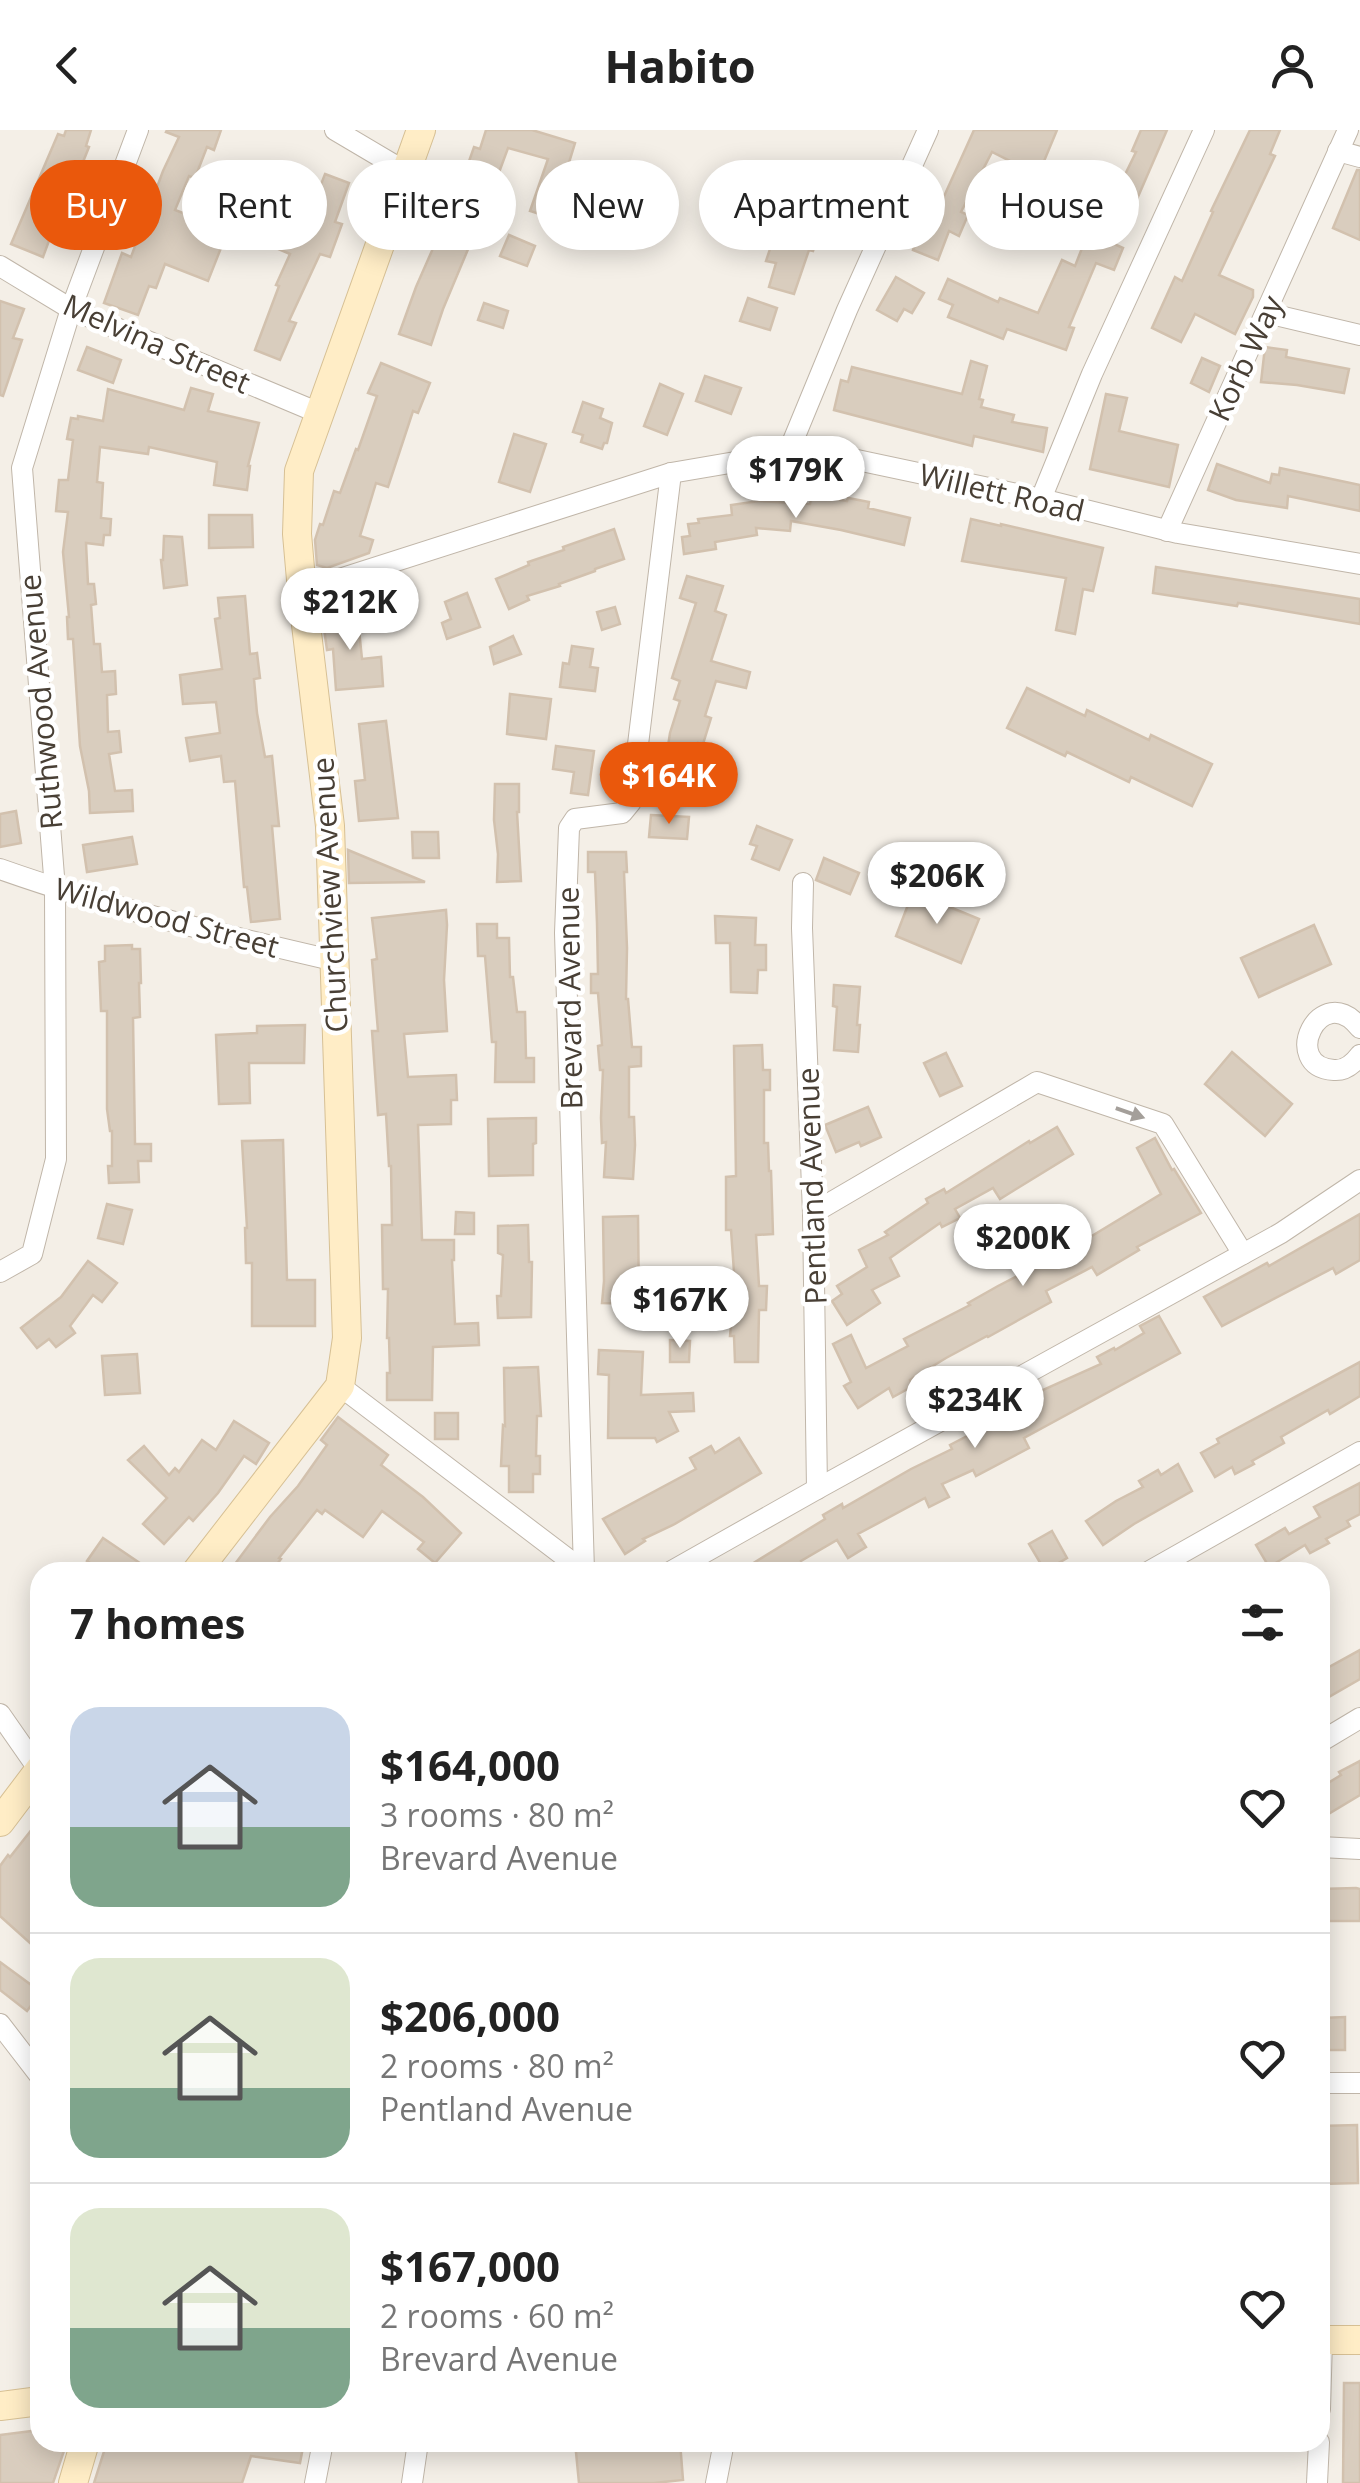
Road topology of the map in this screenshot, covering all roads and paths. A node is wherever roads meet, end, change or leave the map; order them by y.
1 (138, 130) edge
2 (335, 130) edge
3 (421, 130) edge
4 (928, 130) edge
5 (1204, 130) edge
6 (1348, 130) edge
7 (1338, 151) junction
8 (1360, 158) edge
9 (386, 160) edge
10 (410, 160) edge
11 (378, 250) edge
12 (0, 266) edge
13 (72, 309) junction
14 (1267, 312) junction
15 (1360, 335) edge
16 (319, 413) junction
17 (788, 453) junction
18 (671, 473) junction
19 (1042, 499) junction
20 (1167, 531) junction
21 (1360, 564) edge
22 (302, 592) junction
23 (0, 869) edge
24 (803, 884) dead end
25 (56, 889) junction
26 (336, 961) junction
27 (1360, 1028) edge
28 (1357, 1065) edge
29 (1360, 1180) edge
30 (813, 1213) junction
31 (1243, 1254) junction
32 (0, 1272) edge
33 (340, 1386) junction
34 (1360, 1452) edge
35 (817, 1489) junction
36 (204, 1562) edge
37 (572, 1562) edge
38 (585, 1562) edge
39 (688, 1562) edge
40 (1166, 1562) edge
41 (0, 1714) edge
42 (1360, 1718) edge
43 (1330, 1736) edge
44 (30, 1756) edge
45 (30, 1783) edge
46 (0, 1822) edge
47 (1330, 1847) edge
48 (1360, 1849) edge
49 (0, 2024) edge
50 (30, 2063) edge
51 (1330, 2083) edge
52 (1360, 2083) edge
53 (1330, 2340) edge
54 (1360, 2340) edge
55 (30, 2402) edge
56 (0, 2406) edge
57 (82, 2452) edge
58 (321, 2452) edge
59 (417, 2452) edge
60 (722, 2452) edge
61 (1319, 2452) edge
62 (73, 2483) edge
63 (314, 2483) edge
64 (412, 2483) edge
65 (716, 2483) edge
66 (1318, 2483) edge

1 - 13 street, Ruthwood Avenue
2 - 9 street
3 - 10 street, Churchview Avenue
4 - 17 street
5 - 19 street
6 - 7 street, Korb Way
7 - 8 street
7 - 14 street, Korb Way
11 - 16 street, Churchview Avenue
12 - 13 street, Melvina Street
13 - 16 street, Melvina Street
13 - 25 street, Ruthwood Avenue
14 - 15 street
14 - 20 street, Korb Way
16 - 22 street, Churchview Avenue
17 - 18 street, Willett Road
17 - 19 street, Willett Road
18 - 22 street, Willett Road
18 - 38 street, Brevard Avenue
19 - 20 street, Willett Road
20 - 21 street, Willett Road
22 - 26 street, Churchview Avenue
23 - 25 street, Wildwood Street
24 - 30 street, Pentland Avenue
25 - 26 street, Wildwood Street
25 - 32 street, Ruthwood Avenue
26 - 33 street, Churchview Avenue
27 - 28 street
29 - 31 street
30 -> 31 street
30 - 35 street, Pentland Avenue
31 - 35 street
33 - 36 street
33 - 37 street
34 - 40 street
35 - 39 street
41 - 44 street
42 - 43 street
45 - 46 street
47 - 48 street
49 - 50 street
51 - 52 street
53 - 54 street
55 - 56 street
57 - 62 street
58 - 63 street
59 - 64 street
60 - 65 street
61 - 66 street

